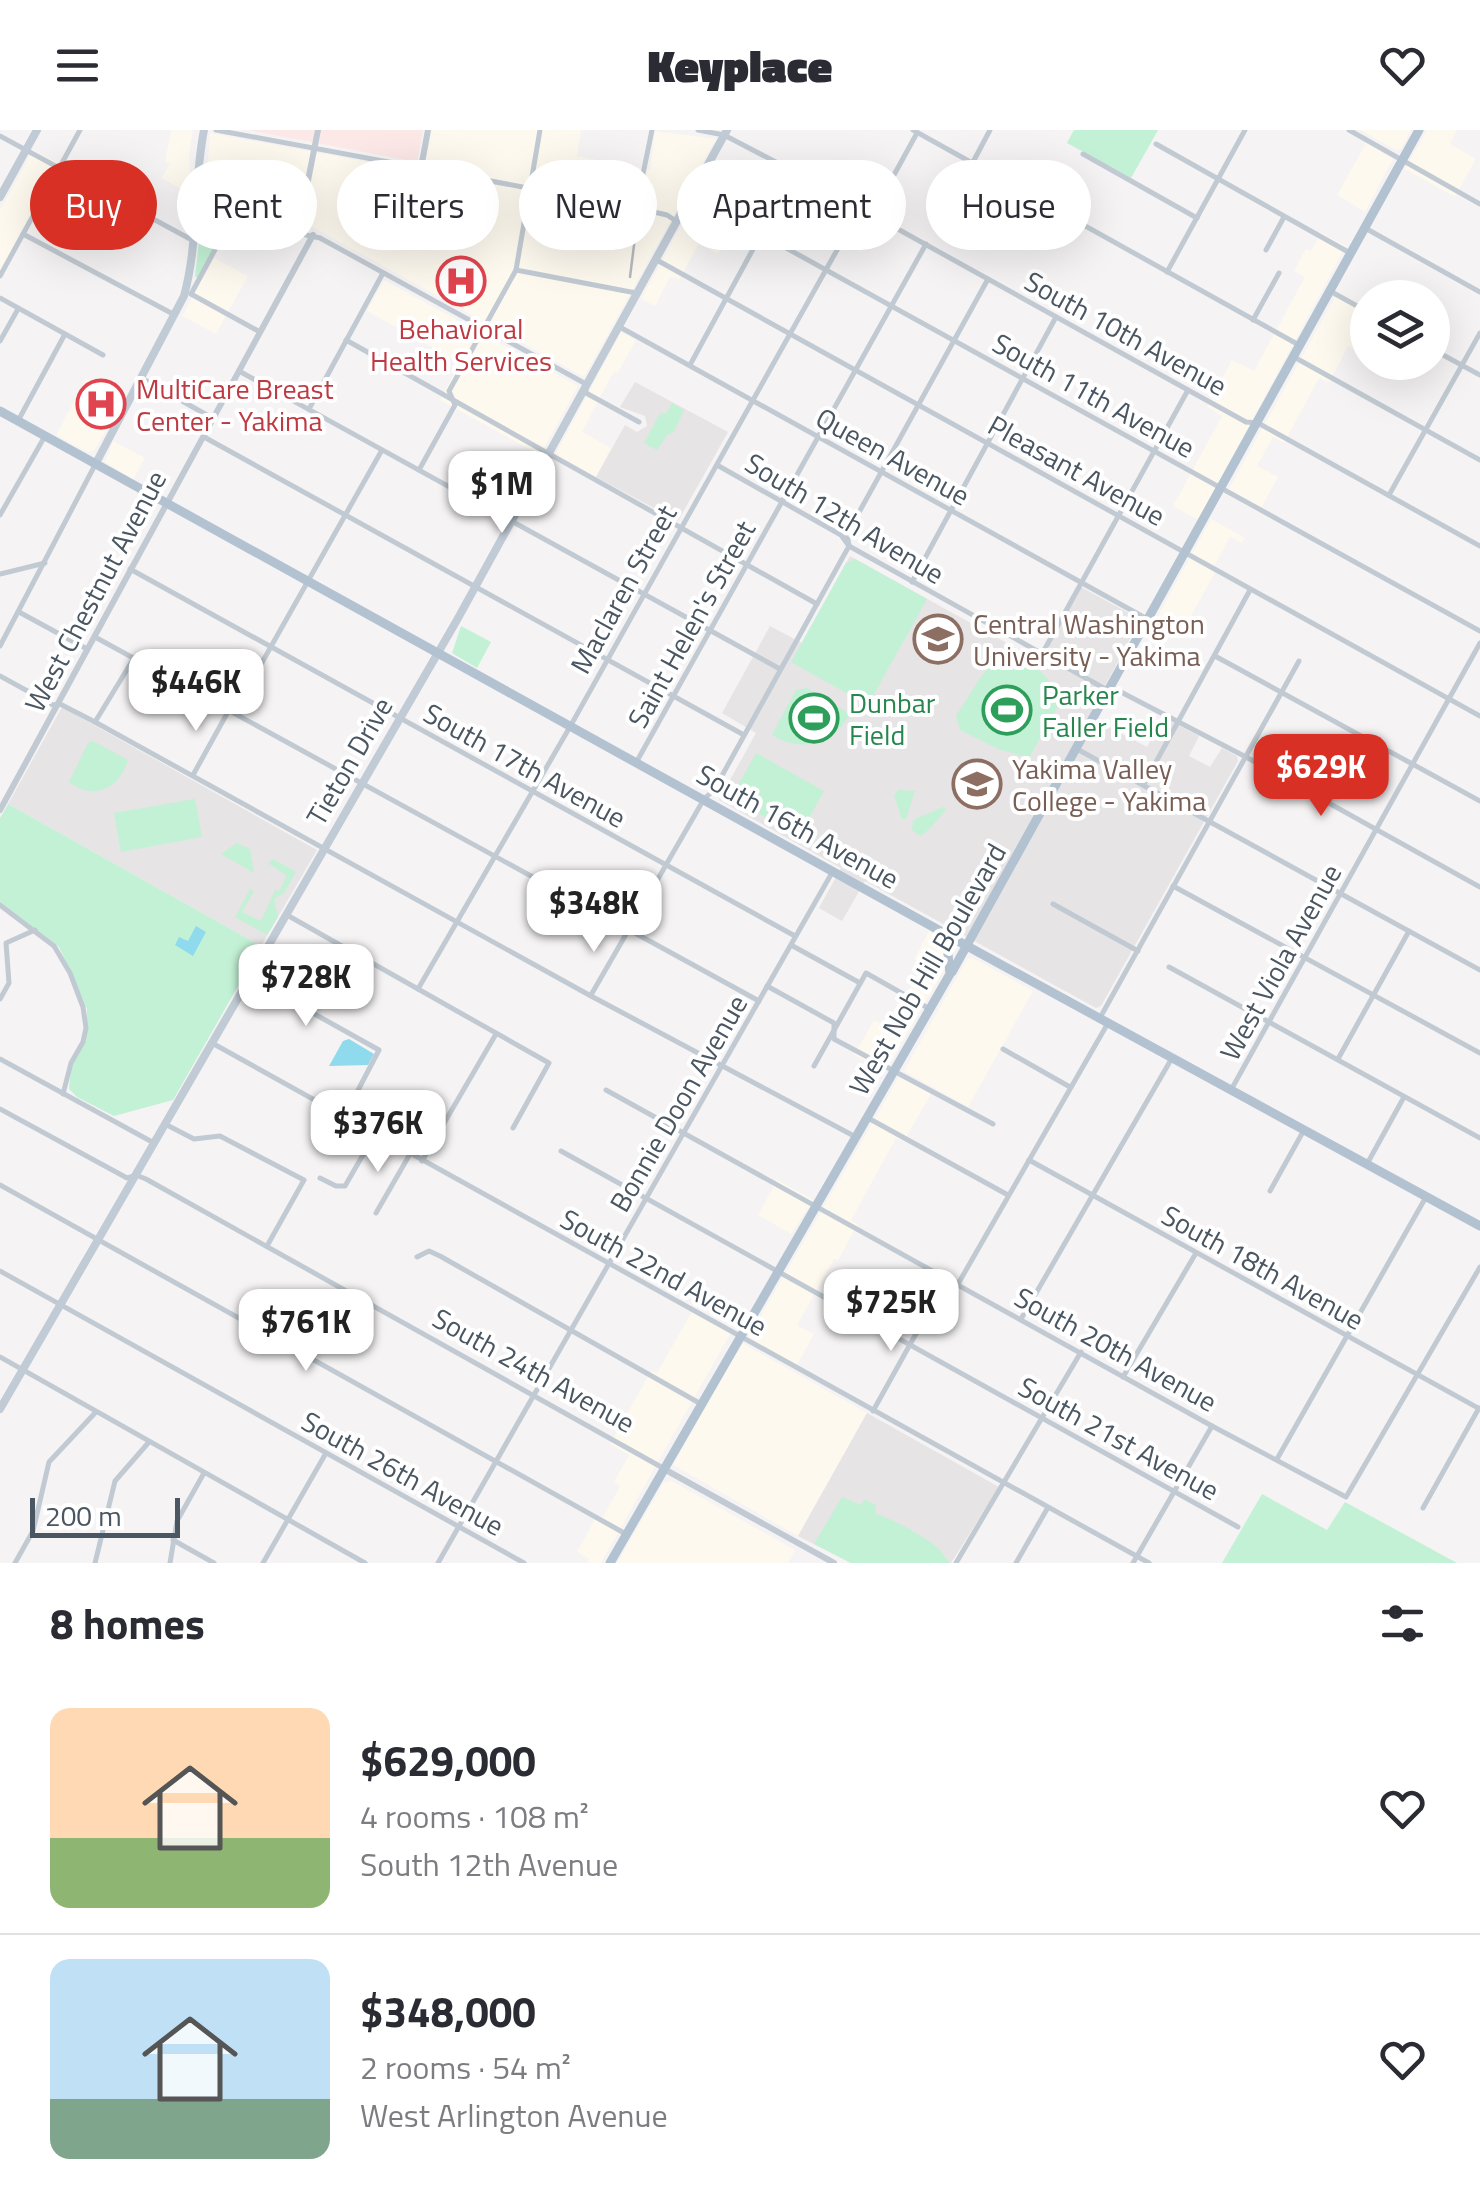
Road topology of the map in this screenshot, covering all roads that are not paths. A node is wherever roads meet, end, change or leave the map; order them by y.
1 (37, 130) edge
2 (80, 130) edge
3 (204, 130) edge
4 (216, 130) edge
5 (318, 130) edge
6 (428, 130) edge
7 (540, 130) edge
8 (652, 130) edge
9 (698, 130) edge
10 (990, 130) edge
11 (1245, 130) edge
12 (1350, 130) edge
13 (1419, 130) edge
14 (915, 131) edge
15 (726, 132) edge
16 (0, 136) edge
17 (1156, 144) dead end
18 (314, 148) junction
19 (26, 151) junction
20 (1083, 154) dead end
21 (42, 160) edge
22 (63, 160) edge
23 (201, 160) edge
24 (312, 160) edge
25 (378, 160) edge
26 (422, 160) edge
27 (535, 160) edge
28 (646, 160) edge
29 (710, 160) edge
30 (774, 160) edge
31 (900, 160) edge
32 (967, 160) edge
33 (974, 160) edge
34 (1402, 161) junction
35 (1219, 178) junction
36 (0, 197) edge
37 (1480, 204) edge
38 (657, 215) edge
39 (1284, 217) junction
40 (1197, 218) junction
41 (30, 221) edge
42 (676, 221) joint
43 (1366, 228) junction
44 (1091, 229) edge
45 (906, 233) edge
46 (23, 234) junction
47 (317, 237) edge
48 (926, 244) joint
49 (193, 250) edge
50 (214, 250) edge
51 (305, 250) edge
52 (519, 250) edge
53 (752, 250) edge
54 (789, 250) edge
55 (836, 250) edge
56 (937, 250) edge
57 (1266, 250) dead end
58 (1351, 253) junction
59 (655, 259) junction
60 (516, 270) junction
61 (825, 270) junction
62 (1168, 272) junction
63 (383, 273) junction
64 (1280, 273) dead end
65 (0, 276) edge
66 (988, 279) junction
67 (1330, 292) junction
68 (1480, 292) edge
69 (636, 293) junction
70 (188, 295) junction
71 (0, 298) edge
72 (724, 298) junction
73 (1350, 303) edge
74 (891, 306) junction
75 (18, 309) junction
76 (176, 316) junction
77 (1056, 317) junction
78 (1253, 320) junction
79 (618, 326) junction
80 (485, 329) junction
81 (260, 332) junction
82 (1480, 333) edge
83 (65, 334) junction
84 (790, 335) junction
85 (0, 340) edge
86 (346, 340) junction
87 (954, 341) junction
88 (1300, 346) junction
89 (104, 355) dead end
90 (1294, 358) junction
91 (1450, 359) edge
92 (690, 365) junction
93 (1462, 366) junction
94 (856, 370) junction
95 (239, 371) junction
96 (1480, 375) edge
97 (1022, 378) junction
98 (143, 379) junction
99 (586, 384) junction
100 (1188, 390) junction
101 (454, 400) junction
102 (753, 401) junction
103 (918, 404) junction
104 (309, 408) junction
105 (0, 412) edge
106 (214, 419) junction
107 (18, 421) junction
108 (639, 422) dead end
109 (1258, 422) junction
110 (1426, 430) junction
111 (44, 436) junction
112 (204, 437) junction
113 (818, 438) junction
114 (987, 443) junction
115 (382, 450) junction
116 (1155, 452) junction
117 (548, 453) junction
118 (1480, 460) edge
119 (95, 465) junction
120 (717, 465) junction
121 (419, 470) junction
122 (880, 472) junction
123 (1222, 488) junction
124 (1389, 494) junction
125 (782, 502) junction
126 (166, 503) junction
127 (950, 510) junction
128 (0, 515) edge
129 (346, 516) junction
130 (1119, 516) junction
131 (511, 521) junction
132 (680, 528) junction
133 (849, 546) junction
134 (1480, 546) edge
135 (1186, 553) junction
136 (44, 563) junction
137 (747, 565) junction
138 (130, 570) junction
139 (0, 574) edge
140 (308, 581) junction
141 (912, 582) junction
142 (1082, 583) junction
143 (474, 588) junction
144 (1250, 590) junction
145 (644, 594) junction
146 (817, 604) junction
147 (19, 612) junction
148 (1149, 620) junction
149 (1480, 630) edge
150 (709, 631) junction
151 (95, 637) junction
152 (1480, 643) edge
153 (0, 646) edge
154 (271, 648) junction
155 (89, 650) junction
156 (438, 652) junction
157 (1042, 654) junction
158 (1214, 656) junction
159 (134, 658) junction
160 (607, 660) junction
161 (1300, 661) dead end
162 (781, 669) junction
163 (0, 676) edge
164 (1109, 691) junction
165 (1282, 693) junction
166 (674, 697) junction
167 (1449, 699) junction
168 (60, 704) junction
169 (232, 711) junction
170 (1480, 716) edge
171 (400, 719) junction
172 (1178, 721) junction
173 (95, 722) junction
174 (570, 725) junction
175 (744, 736) junction
176 (1077, 749) junction
177 (1246, 757) junction
178 (637, 762) junction
179 (1414, 765) junction
180 (192, 775) junction
181 (362, 783) junction
182 (1143, 785) junction
183 (532, 791) junction
184 (704, 799) junction
185 (1480, 801) edge
186 (0, 810) edge
187 (1209, 822) junction
188 (1377, 830) junction
189 (324, 850) junction
190 (494, 857) junction
191 (666, 865) junction
192 (833, 871) junction
193 (1173, 886) junction
194 (1480, 887) edge
195 (1340, 894) junction
196 (1053, 904) dead end
197 (0, 906) edge
198 (287, 915) junction
199 (456, 922) junction
200 (35, 930) junction
201 (1409, 930) junction
202 (628, 932) junction
203 (945, 934) junction
204 (796, 936) junction
205 (3, 942) edge
206 (791, 945) junction
207 (968, 947) junction
208 (1138, 951) junction
209 (1305, 958) junction
210 (1169, 967) dead end
211 (1480, 970) edge
212 (951, 973) junction
213 (250, 978) junction
214 (860, 983) junction
215 (768, 986) junction
216 (418, 989) junction
217 (1374, 995) junction
218 (591, 996) junction
219 (0, 999) edge
220 (759, 1002) junction
221 (930, 1010) junction
222 (1104, 1020) junction
223 (1268, 1022) junction
224 (835, 1031) junction
225 (496, 1034) junction
226 (212, 1044) junction
227 (1002, 1049) dead end
228 (1480, 1053) edge
229 (0, 1058) edge
230 (1172, 1058) junction
231 (1338, 1059) junction
232 (722, 1066) junction
233 (814, 1066) dead end
234 (896, 1071) junction
235 (1070, 1088) junction
236 (606, 1090) dead end
237 (1231, 1090) junction
238 (63, 1094) junction
239 (1404, 1097) junction
240 (0, 1109) edge
241 (344, 1116) junction
242 (868, 1118) junction
243 (165, 1124) junction
244 (994, 1124) dead end
245 (513, 1128) dead end
246 (1304, 1130) junction
247 (684, 1133) junction
248 (375, 1134) junction
249 (857, 1138) junction
250 (1480, 1138) edge
251 (154, 1143) junction
252 (561, 1150) dead end
253 (410, 1154) junction
254 (1028, 1160) junction
255 (422, 1161) junction
256 (1366, 1164) junction
257 (136, 1175) junction
258 (320, 1178) dead end
259 (0, 1184) edge
260 (1270, 1191) dead end
261 (1008, 1195) junction
262 (1426, 1196) junction
263 (1092, 1197) junction
264 (647, 1198) junction
265 (816, 1207) junction
266 (376, 1213) dead end
267 (1480, 1226) edge
268 (100, 1238) junction
269 (267, 1246) junction
270 (1196, 1253) junction
271 (417, 1257) dead end
272 (609, 1264) junction
273 (1480, 1267) edge
274 (0, 1271) edge
275 (778, 1271) junction
276 (947, 1278) junction
277 (958, 1284) junction
278 (345, 1290) junction
279 (62, 1305) junction
280 (1021, 1318) junction
281 (572, 1330) junction
282 (1347, 1336) junction
283 (739, 1338) junction
284 (909, 1344) junction
285 (299, 1350) junction
286 (1081, 1352) junction
287 (0, 1358) edge
288 (24, 1371) junction
289 (1419, 1375) junction
290 (1123, 1378) junction
291 (534, 1395) junction
292 (701, 1404) junction
293 (1479, 1408) edge
294 (0, 1409) edge
295 (873, 1412) junction
296 (95, 1413) junction
297 (1043, 1419) junction
298 (1212, 1426) junction
299 (149, 1442) junction
300 (326, 1453) junction
301 (1276, 1459) junction
302 (496, 1461) junction
303 (664, 1469) junction
304 (204, 1473) junction
305 (1005, 1484) junction
306 (1174, 1492) junction
307 (1423, 1508) dead end
308 (1047, 1509) junction
309 (288, 1520) junction
310 (459, 1526) junction
311 (1238, 1528) dead end
312 (627, 1534) junction
313 (173, 1540) junction
314 (1135, 1560) edge
315 (15, 1563) edge
316 (95, 1563) edge
317 (170, 1563) edge
318 (214, 1563) edge
319 (263, 1563) edge
320 (365, 1563) edge
321 (438, 1563) edge
322 (524, 1563) edge
323 (610, 1563) edge
324 (834, 1563) edge
325 (956, 1563) edge
326 (1016, 1563) edge
327 (1149, 1563) edge

1 - 19 main road
2 - 22 street
3 - 23 main road
4 - 18 street
5 - 18 street
6 - 26 street
7 - 27 street
8 - 28 street
9 - 15 street, South 10th Avenue
10 - 33 street
11 - 35 street
12 - 34 street
13 - 34 main road, West Nob Hill Boulevard
14 - 31 street
14 - 32 street
15 - 29 main road, Tieton Drive
15 - 30 street, South 10th Avenue
16 - 19 street
17 - 35 street
18 - 24 street
18 - 25 street
19 - 21 street
19 - 36 main road
20 - 40 street
34 - 37 street
34 - 43 main road, West Nob Hill Boulevard
35 - 39 street
35 - 40 street
38 - 42 street
39 - 57 street
39 - 58 street
40 - 62 street
41 - 46 street
42 - 59 main road, Tieton Drive
43 - 58 main road, West Nob Hill Boulevard
43 - 68 street
44 - 62 street
45 - 48 street, South 10th Avenue
46 - 65 street
46 - 76 street
47 - 63 street
48 - 74 street, Saint Helen's Street
49 - 70 main road
50 - 70 street
51 - 81 street, West Chestnut Avenue
52 - 60 street
53 - 72 street
54 - 61 street, South 11th Avenue
55 - 61 street, Maclaren Street
56 - 66 street, South 10th Avenue
58 - 67 main road, West Nob Hill Boulevard
59 - 69 main road, Tieton Drive
59 - 72 street, Pleasant Avenue
60 - 69 street
60 - 80 street
61 - 74 street, South 11th Avenue
61 - 84 street, Maclaren Street
62 - 78 street
63 - 80 street
63 - 86 street
64 - 78 street
66 - 77 street, South 10th Avenue
66 - 87 street
67 - 73 street
67 - 88 main road, West Nob Hill Boulevard
69 - 79 main road, Tieton Drive
70 - 76 main road
70 - 81 street
71 - 75 street
72 - 84 street, Pleasant Avenue
72 - 92 street
74 - 87 street, South 11th Avenue
74 - 94 street, Saint Helen's Street
75 - 83 street
75 - 85 street
76 - 98 main road
77 - 97 street
77 - 100 street, South 10th Avenue
78 - 88 street
79 - 92 street, Queen Avenue
79 - 99 main road, Tieton Drive
80 - 99 street
80 - 101 street
81 - 95 street, West Chestnut Avenue
82 - 93 street
83 - 89 street
83 - 107 street
84 - 94 street, Pleasant Avenue
84 - 102 street, Maclaren Street
86 - 101 street
86 - 104 street
87 - 97 street, South 11th Avenue
87 - 103 street
88 - 90 main road, West Nob Hill Boulevard
90 - 109 main road, West Nob Hill Boulevard
90 - 110 street
91 - 93 street
92 - 102 street, Queen Avenue
93 - 96 street
93 - 110 street
94 - 103 street, Pleasant Avenue
94 - 113 street, Saint Helen's Street
95 - 104 street
95 - 106 street, West Chestnut Avenue
97 - 114 street
97 - 116 street, South 11th Avenue
98 - 106 street
98 - 119 main road
99 - 108 street
99 - 117 main road, Tieton Drive
100 - 109 street, South 10th Avenue
100 - 116 street
101 - 117 street
101 - 121 street
102 - 113 street, Queen Avenue
102 - 120 street, Maclaren Street
103 - 114 street, Pleasant Avenue
103 - 122 street
104 - 115 street
105 - 107 main road, South 16th Avenue
106 - 112 street, West Chestnut Avenue
107 - 111 main road, South 16th Avenue
109 - 123 main road, West Nob Hill Boulevard
109 - 124 street, South 10th Avenue
110 - 118 street
110 - 124 street
111 - 119 main road, South 16th Avenue
111 - 128 street
112 - 126 street, West Chestnut Avenue
112 - 129 street
113 - 122 street, Queen Avenue
113 - 125 street, Saint Helen's Street
114 - 127 street
114 - 130 street, Pleasant Avenue
115 - 121 street
115 - 129 street
116 - 123 street, South 11th Avenue
116 - 130 street
117 - 131 main road, Tieton Drive
117 - 132 street
119 - 126 main road, South 16th Avenue
119 - 136 street
120 - 125 street, South 12th Avenue
120 - 132 street, Maclaren Street
121 - 131 street
122 - 127 street, Queen Avenue
122 - 133 street
123 - 135 main road, West Nob Hill Boulevard
123 - 149 street, South 11th Avenue
124 - 134 street, South 10th Avenue
125 - 133 street, South 12th Avenue
125 - 137 street, Saint Helen's Street
126 - 138 street, West Chestnut Avenue
126 - 140 main road, South 16th Avenue
127 - 141 street
127 - 142 street, Queen Avenue
129 - 140 street
129 - 143 street
130 - 135 street, Pleasant Avenue
130 - 142 street
131 - 143 main road, Tieton Drive
131 - 145 street
132 - 137 street
132 - 145 street, Maclaren Street
133 - 141 street, South 12th Avenue
133 - 146 street
135 - 144 street, Pleasant Avenue
135 - 148 main road, West Nob Hill Boulevard
136 - 139 street
136 - 147 street
137 - 146 street
137 - 150 street, Saint Helen's Street
138 - 151 street, West Chestnut Avenue
138 - 154 street, South 17th Avenue
140 - 154 street
140 - 156 main road, South 16th Avenue
141 - 157 street, South 12th Avenue
142 - 148 street, Queen Avenue
142 - 157 street
143 - 156 main road, Tieton Drive
143 - 160 street
144 - 158 street
144 - 167 street, Pleasant Avenue
145 - 150 street
145 - 160 street, Maclaren Street
146 - 162 street
147 - 153 street
147 - 155 street
148 - 164 main road, West Nob Hill Boulevard
150 - 162 street
150 - 166 street, Saint Helen's Street
151 - 155 street, West Chestnut Avenue
151 - 159 street
152 - 167 street, West Viola Avenue
154 - 169 street
154 - 171 street, South 17th Avenue
155 - 168 street, West Chestnut Avenue
156 - 171 main road, Tieton Drive
156 - 174 main road, South 16th Avenue
157 - 164 street, South 12th Avenue
158 - 165 street
158 - 172 street
159 - 169 street
159 - 173 street
160 - 166 street
160 - 174 street, Maclaren Street
161 - 165 street
162 - 175 street
163 - 168 street
164 - 172 street, South 12th Avenue
164 - 176 main road, West Nob Hill Boulevard
165 - 177 street
165 - 179 street
166 - 175 street
166 - 178 street, Saint Helen's Street
167 - 170 street, Pleasant Avenue
167 - 179 street, West Viola Avenue
168 - 173 street
168 - 186 street, West Chestnut Avenue
169 - 180 street
169 - 181 street
171 - 181 main road, Tieton Drive
171 - 183 street, South 17th Avenue
172 - 177 street, South 12th Avenue
172 - 182 street
173 - 180 street
174 - 178 main road, South 16th Avenue
174 - 183 street, Maclaren Street
175 - 184 street
176 - 182 street
176 - 207 main road, West Nob Hill Boulevard
177 - 187 street
177 - 188 street, South 12th Avenue
178 - 184 main road, South 16th Avenue
179 - 185 street
179 - 188 street, West Viola Avenue
180 - 189 street
181 - 189 main road, Tieton Drive
181 - 190 street
182 - 187 street
183 - 190 street, Maclaren Street
183 - 191 street, South 17th Avenue
184 - 191 street
184 - 192 main road, South 16th Avenue
187 - 193 street
187 - 195 street
188 - 194 street, South 12th Avenue
188 - 195 street, West Viola Avenue
189 - 198 main road, Tieton Drive
189 - 199 street
190 - 199 street, Maclaren Street
190 - 202 street
191 - 202 street
191 - 204 street, South 17th Avenue
192 - 203 main road, South 16th Avenue
192 - 204 street, Bonnie Doon Avenue
193 - 208 street
193 - 209 street
195 - 201 street
195 - 209 street, West Viola Avenue
196 - 208 street
197 - 200 street
198 - 213 main road, Tieton Drive
198 - 216 street
199 - 216 street, Maclaren Street
199 - 218 street
200 - 205 street
200 - 238 street
201 - 211 street
201 - 217 street
202 - 218 street
202 - 220 street
203 - 207 main road, South 16th Avenue
203 - 212 main road
204 - 206 street, Bonnie Doon Avenue
205 - 219 street
206 - 214 street
206 - 215 street, Bonnie Doon Avenue
207 - 212 main road, West Nob Hill Boulevard
207 - 222 main road, South 16th Avenue
208 - 222 street
209 - 217 street
209 - 223 street, West Viola Avenue
210 - 223 street
212 - 221 main road, West Nob Hill Boulevard
213 - 226 main road, Tieton Drive
213 - 241 street
214 - 221 street
214 - 224 street
215 - 220 street, Bonnie Doon Avenue
215 - 224 street
216 - 225 street
217 - 228 street
217 - 231 street
218 - 232 street
220 - 232 street, Bonnie Doon Avenue
221 - 234 main road, West Nob Hill Boulevard
222 - 230 main road, South 16th Avenue
222 - 235 street
223 - 231 street
223 - 237 street, West Viola Avenue
224 - 233 street
224 - 234 street
225 - 245 street
225 - 255 street
226 - 241 street, South 22nd Avenue
226 - 243 main road, Tieton Drive
227 - 235 street
229 - 238 street
230 - 237 main road, South 16th Avenue
230 - 263 street
231 - 239 street
232 - 247 street, Bonnie Doon Avenue
232 - 249 street
234 - 242 main road, West Nob Hill Boulevard
234 - 244 street
235 - 254 street
236 - 247 street, South 20th Avenue
237 - 246 main road, South 16th Avenue
238 - 251 street
239 - 250 street
239 - 256 street
240 - 257 street, South 24th Avenue
241 - 248 street, South 22nd Avenue
242 - 249 main road, West Nob Hill Boulevard
242 - 261 street
243 - 251 main road, Tieton Drive
243 - 269 street
246 - 256 main road, South 16th Avenue
246 - 260 street
247 - 264 street, Bonnie Doon Avenue
247 - 265 street, South 20th Avenue
248 - 253 street, South 22nd Avenue
248 - 258 street
249 - 265 main road, West Nob Hill Boulevard
251 - 257 main road, Tieton Drive
252 - 264 street, South 21st Avenue
253 - 255 street, South 22nd Avenue
253 - 266 street
254 - 261 street
254 - 263 street, South 18th Avenue
255 - 272 street, South 22nd Avenue
256 - 262 main road, South 16th Avenue
257 - 268 main road, Tieton Drive
257 - 269 street, South 24th Avenue
259 - 268 street
261 - 277 street
262 - 267 main road, South 16th Avenue
262 - 282 street
263 - 270 street, South 18th Avenue
263 - 280 street
264 - 272 street, Bonnie Doon Avenue
264 - 275 street, South 21st Avenue
265 - 275 main road, West Nob Hill Boulevard
265 - 276 street, South 20th Avenue
268 - 279 main road, Tieton Drive
268 - 285 street
269 - 278 street, South 24th Avenue
270 - 282 street, South 18th Avenue
270 - 290 street
271 - 281 street
272 - 281 street, Bonnie Doon Avenue
272 - 283 street, South 22nd Avenue
273 - 289 street
274 - 279 street, South 26th Avenue
275 - 283 main road, West Nob Hill Boulevard
275 - 284 street, South 21st Avenue
276 - 277 street, South 20th Avenue
276 - 284 street
277 - 280 street, South 20th Avenue
278 - 285 street
278 - 291 street, South 24th Avenue
279 - 288 main road, Tieton Drive
279 - 300 street, South 26th Avenue
280 - 286 street, South 20th Avenue
281 - 291 street, Bonnie Doon Avenue
281 - 292 street
282 - 289 street, South 18th Avenue
282 - 301 street
283 - 292 main road, West Nob Hill Boulevard
283 - 295 street, South 22nd Avenue
284 - 295 street
284 - 297 street, South 21st Avenue
285 - 302 street
286 - 290 street, South 20th Avenue
286 - 297 street
287 - 288 street
288 - 294 main road, Tieton Drive
288 - 296 street
289 - 293 street, South 18th Avenue
289 - 301 street, South 20th Avenue
290 - 298 street, South 20th Avenue
291 - 302 street, Bonnie Doon Avenue
291 - 303 street, South 24th Avenue
292 - 303 main road, West Nob Hill Boulevard
293 - 307 street
295 - 305 street, South 22nd Avenue
296 - 299 street
296 - 315 street
297 - 305 street
297 - 306 street, South 21st Avenue
298 - 301 street, South 20th Avenue
298 - 306 street
299 - 304 street
299 - 316 street
300 - 309 street
300 - 310 street, South 26th Avenue
302 - 310 street, Bonnie Doon Avenue
302 - 312 street
303 - 312 main road, West Nob Hill Boulevard
303 - 324 street, South 24th Avenue
304 - 309 street
304 - 313 street
305 - 308 street, South 22nd Avenue
305 - 325 street
306 - 311 street, South 21st Avenue
306 - 314 street
308 - 314 street, South 22nd Avenue
308 - 326 street
309 - 319 street
309 - 320 street
310 - 321 street, Bonnie Doon Avenue
310 - 322 street, South 26th Avenue
312 - 323 main road, West Nob Hill Boulevard
313 - 317 street
313 - 318 street
314 - 327 street, South 22nd Avenue

